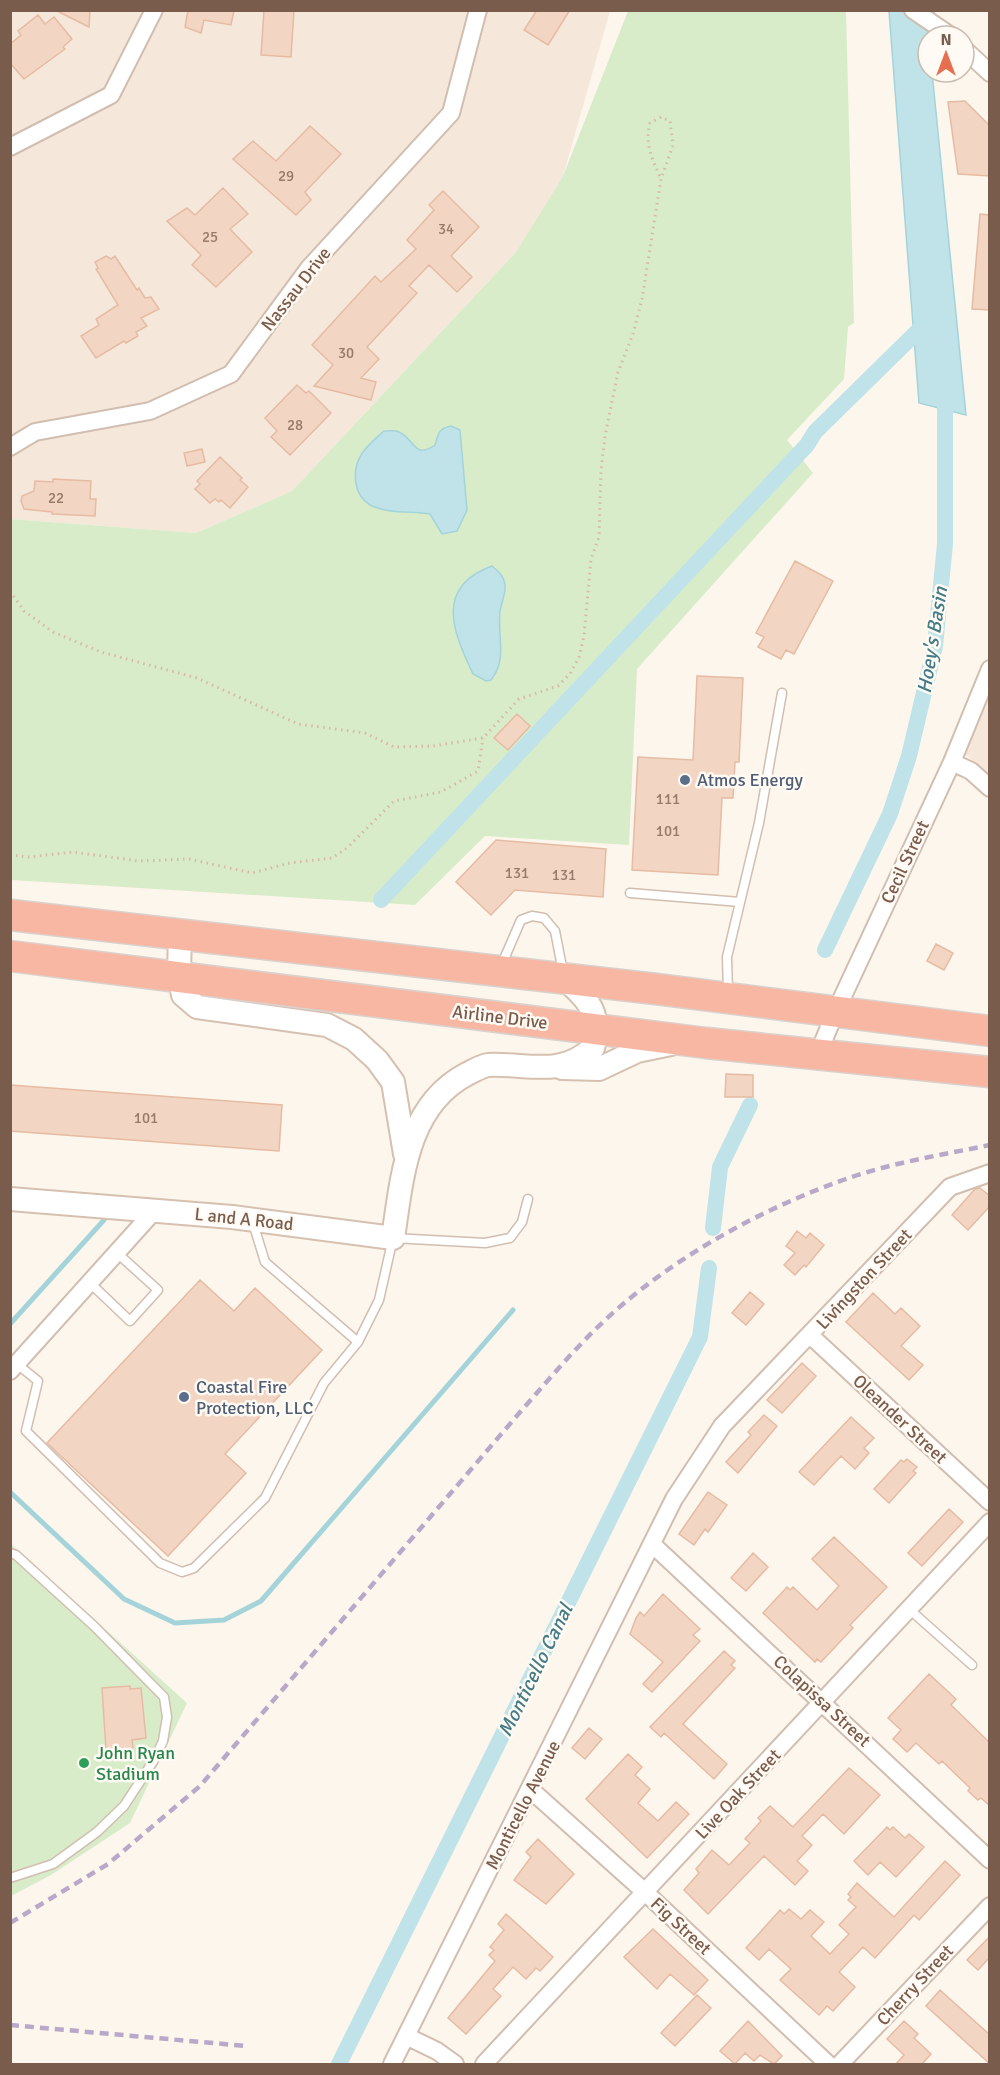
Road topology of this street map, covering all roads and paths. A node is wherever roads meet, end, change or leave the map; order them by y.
1 (154, 10) edge
2 (478, 10) edge
3 (913, 10) edge
4 (934, 24) edge
5 (976, 60) edge
6 (990, 73) edge
7 (10, 147) edge
8 (661, 179) junction
9 (10, 447) edge
10 (10, 591) edge
11 (990, 669) edge
12 (782, 693) dead end
13 (483, 738) junction
14 (952, 762) junction
15 (990, 788) edge
16 (10, 855) edge
17 (630, 893) dead end
18 (740, 902) junction
19 (10, 915) edge
20 (180, 934) junction
21 (10, 956) edge
22 (499, 971) junction
23 (179, 975) junction
24 (564, 978) junction
25 (728, 999) junction
26 (835, 1013) junction
27 (597, 1029) junction
28 (990, 1031) edge
29 (706, 1043) junction
30 (818, 1054) junction
31 (557, 1068) junction
32 (990, 1072) edge
33 (405, 1154) junction
34 (990, 1173) edge
35 (10, 1198) edge
36 (528, 1199) dead end
37 (155, 1210) junction
38 (252, 1220) junction
39 (393, 1238) junction
40 (116, 1252) junction
41 (89, 1282) junction
42 (811, 1336) junction
43 (358, 1342) junction
44 (14, 1368) edge
45 (990, 1502) edge
46 (990, 1522) edge
47 (652, 1544) junction
48 (13, 1554) edge
49 (909, 1609) junction
50 (972, 1665) dead end
51 (824, 1702) junction
52 (531, 1790) junction
53 (990, 1860) edge
54 (10, 1878) edge
55 (646, 1893) junction
56 (990, 1906) edge
57 (406, 2036) junction
58 (392, 2064) edge
59 (455, 2064) edge
60 (484, 2064) edge
61 (828, 2064) edge
62 (840, 2064) edge

1 - 7 street
2 - 9 street, Nassau Drive
3 - 4 street
5 - 6 street
8 - 8 path
8 - 13 path
10 - 13 path
11 - 14 street, Cecil Street
12 - 18 lane
13 - 16 path
14 - 15 street
14 - 26 street, Cecil Street
17 - 18 lane
18 - 25 lane
19 - 20 highway
20 - 22 highway
20 - 23 street
21 - 23 highway, Airline Drive
22 - 24 highway
22 - 24 lane
23 - 27 highway, Airline Drive
23 - 33 street
24 - 25 highway
24 - 27 street
25 - 26 highway
26 - 28 highway
26 - 30 street, Cecil Street
27 - 29 highway, Airline Drive
27 - 31 street
29 - 30 highway, Airline Drive
29 - 31 street
30 - 32 highway, Airline Drive
31 - 33 street
33 - 39 street
34 - 42 street, Livingston Street
35 - 37 street, L and A Road
36 - 39 lane
37 - 38 street, L and A Road
37 - 40 street
38 - 39 street, L and A Road
38 - 43 lane
39 - 43 lane
40 - 41 street
40 - 41 lane
41 - 44 street
42 - 45 street, Oleander Street
42 - 47 street, Livingston Street
43 - 44 lane
46 - 49 street, Live Oak Street
47 - 51 street, Colapissa Street
47 - 52 street, Monticello Avenue
48 - 54 lane
49 - 50 lane
49 - 51 street, Live Oak Street
51 - 53 street, Colapissa Street
51 - 55 street, Live Oak Street
52 - 55 street, Fig Street
52 - 57 street, Monticello Avenue
55 - 60 street, Live Oak Street
55 - 61 street, Fig Street
56 - 62 street, Cherry Street
57 - 58 street, Monticello Avenue
57 - 59 street

